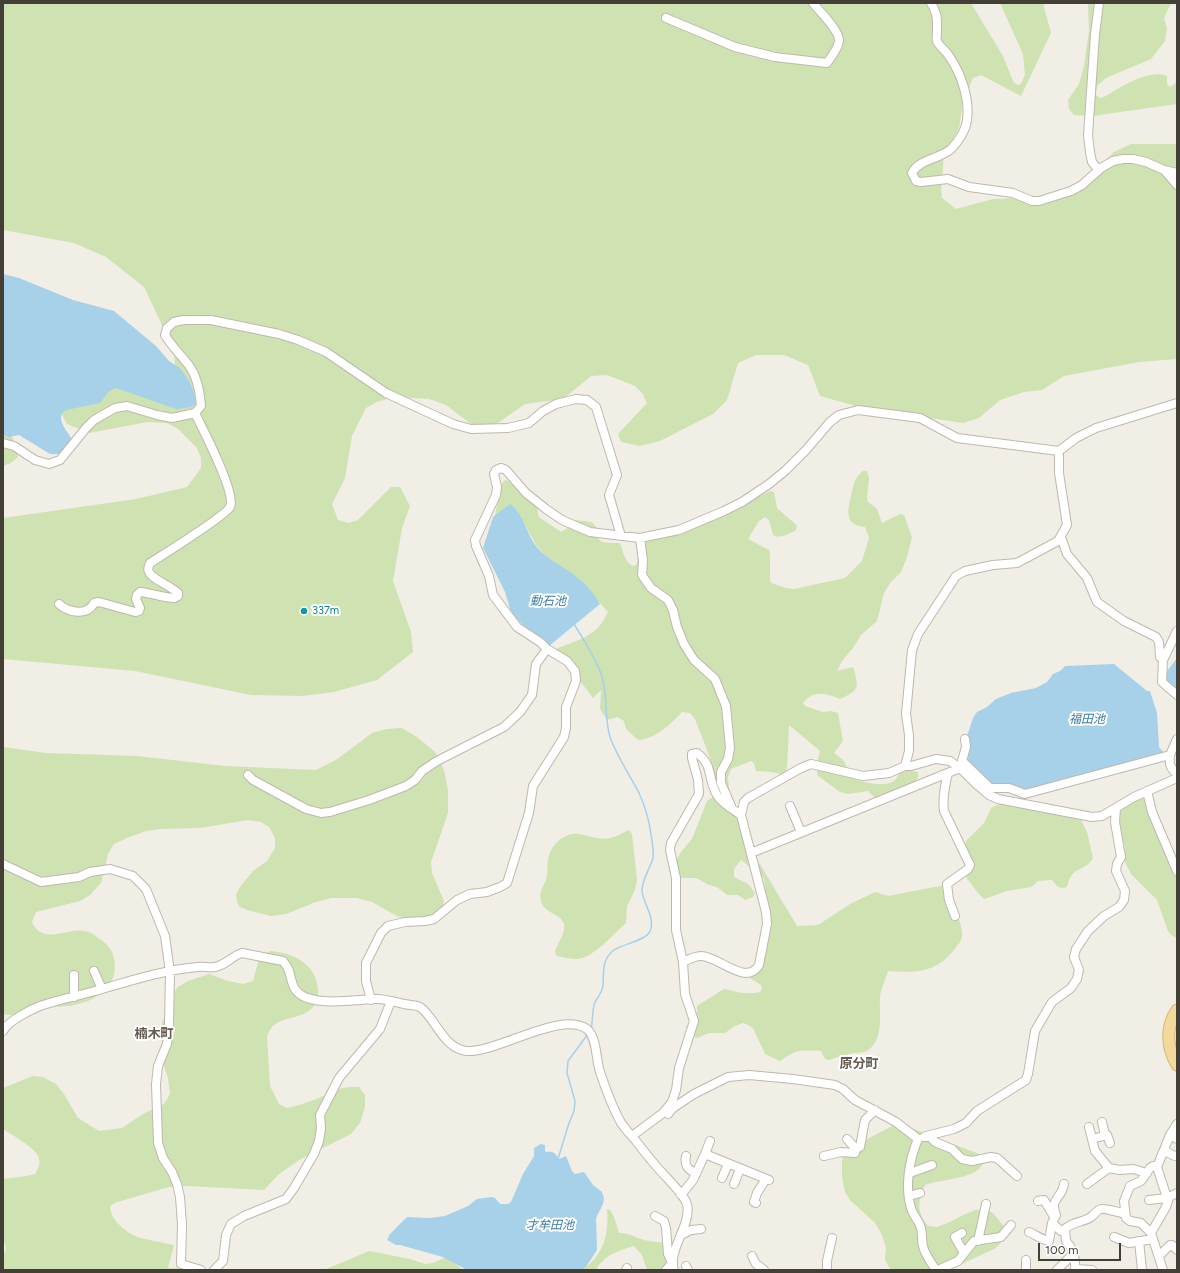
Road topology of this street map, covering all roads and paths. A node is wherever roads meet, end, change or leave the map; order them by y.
1 (813, 3) edge
2 (931, 3) edge
3 (1099, 3) edge
4 (666, 18) dead end
5 (1101, 168) junction
6 (1164, 170) junction
7 (1177, 173) edge
8 (1177, 185) edge
9 (1177, 402) edge
10 (195, 413) junction
11 (3, 443) edge
12 (1059, 451) junction
13 (621, 536) junction
14 (1061, 537) junction
15 (640, 538) junction
16 (59, 604) dead end
17 (1177, 631) edge
18 (546, 649) junction
19 (1163, 660) junction
20 (1177, 694) edge
21 (965, 739) dead end
22 (1177, 739) edge
23 (1170, 756) junction
24 (905, 766) junction
25 (960, 768) junction
26 (948, 773) junction
27 (1177, 774) edge
28 (248, 775) dead end
29 (1177, 778) edge
30 (1147, 791) junction
31 (790, 806) dead end
32 (731, 808) junction
33 (1116, 808) junction
34 (742, 815) junction
35 (801, 832) junction
36 (751, 853) junction
37 (3, 864) edge
38 (1177, 871) edge
39 (955, 916) dead end
40 (683, 962) junction
41 (94, 972) dead end
42 (170, 972) junction
43 (74, 975) dead end
44 (102, 989) junction
45 (74, 997) junction
46 (371, 1000) junction
47 (391, 1001) junction
48 (1177, 1010) edge
49 (3, 1031) edge
50 (1177, 1065) edge
51 (874, 1110) junction
52 (654, 1121) junction
53 (1102, 1122) dead end
54 (1177, 1124) edge
55 (1089, 1127) dead end
56 (1105, 1135) junction
57 (632, 1136) junction
58 (926, 1136) junction
59 (1174, 1137) edge
60 (847, 1139) dead end
61 (918, 1139) junction
62 (1092, 1139) junction
63 (710, 1141) dead end
64 (1110, 1143) dead end
65 (856, 1149) junction
66 (1164, 1151) junction
67 (705, 1154) junction
68 (686, 1156) dead end
69 (824, 1156) dead end
70 (1175, 1156) dead end
71 (728, 1164) junction
72 (932, 1165) dead end
73 (1157, 1167) junction
74 (1109, 1168) junction
75 (740, 1169) junction
76 (1147, 1172) junction
77 (910, 1173) junction
78 (696, 1174) junction
79 (1017, 1176) dead end
80 (722, 1178) dead end
81 (734, 1184) dead end
82 (1064, 1184) dead end
83 (1087, 1184) dead end
84 (920, 1193) dead end
85 (1177, 1193) edge
86 (681, 1194) junction
87 (909, 1196) junction
88 (1167, 1198) junction
89 (1149, 1200) dead end
90 (1038, 1201) dead end
91 (756, 1203) dead end
92 (986, 1204) dead end
93 (1125, 1214) junction
94 (655, 1216) dead end
95 (1054, 1220) junction
96 (1011, 1225) dead end
97 (701, 1229) dead end
98 (1065, 1230) junction
99 (1029, 1232) dead end
100 (962, 1233) dead end
101 (681, 1235) junction
102 (1152, 1236) junction
103 (1114, 1237) dead end
104 (832, 1238) dead end
105 (978, 1241) junction
106 (1139, 1241) junction
107 (1177, 1250) edge
108 (964, 1253) junction
109 (1074, 1253) junction
110 (752, 1256) dead end
111 (1159, 1256) junction
112 (1026, 1260) dead end
113 (673, 1266) edge
114 (1075, 1269) edge
115 (201, 1270) edge
116 (214, 1270) edge
117 (666, 1270) edge
118 (764, 1270) edge
119 (827, 1270) edge
120 (937, 1270) edge
121 (1026, 1270) edge
122 (1057, 1270) edge
123 (1092, 1270) edge
124 (1142, 1270) edge
125 (1163, 1270) edge

1 - 4 street
2 - 5 street
3 - 5 street
5 - 6 street
6 - 7 street
6 - 8 street
9 - 12 street
10 - 11 street
10 - 13 street
10 - 16 street
12 - 14 street
12 - 15 street
13 - 15 street
13 - 18 street
14 - 19 street
14 - 24 street
15 - 32 street
17 - 19 street
18 - 28 street
18 - 46 street
19 - 20 street
21 - 23 street
22 - 23 street
23 - 27 street
24 - 25 street
24 - 34 street
25 - 26 street
25 - 33 street
26 - 35 street
26 - 39 street
29 - 30 street
30 - 33 street
30 - 38 street
31 - 35 street
32 - 34 street
32 - 40 street
33 - 58 street
34 - 36 street
35 - 36 street
36 - 40 street
37 - 42 street
40 - 52 street
41 - 44 street
42 - 44 street
42 - 46 street
42 - 115 street
43 - 45 street
44 - 45 street
45 - 49 street
46 - 47 street
47 - 57 street
47 - 116 street
48 - 50 main road
51 - 52 street
51 - 61 street
51 - 65 street
52 - 57 street
53 - 56 street
54 - 59 street
55 - 62 street
56 - 62 street
56 - 64 street
57 - 86 street
58 - 61 street
58 - 79 street
59 - 66 street
60 - 65 street
61 - 77 street
62 - 74 street
63 - 67 street
65 - 69 street
66 - 70 street
66 - 73 street
67 - 71 street
67 - 78 street
68 - 78 street
71 - 75 street
71 - 80 street
72 - 77 street
73 - 76 street
73 - 88 street
74 - 76 street
74 - 83 street
75 - 81 street
75 - 91 street
76 - 93 street
77 - 87 street
78 - 86 street
82 - 95 street
84 - 87 street
85 - 88 street
86 - 101 street
87 - 120 street
88 - 89 street
88 - 102 street
90 - 95 street
92 - 105 street
93 - 98 street
93 - 102 street
94 - 113 street
95 - 98 street
95 - 99 street
96 - 105 street
97 - 101 street
98 - 109 street
100 - 108 street
101 - 113 street
102 - 106 street
102 - 111 street
103 - 106 street
104 - 119 street
105 - 108 street
106 - 124 street
107 - 111 street
108 - 120 street
109 - 114 street
109 - 122 street
110 - 118 street
111 - 125 street
112 - 121 street
113 - 117 street
114 - 123 street

